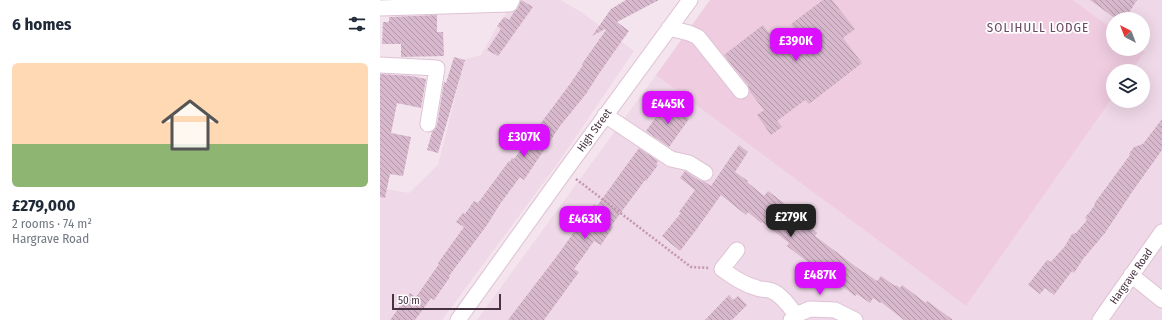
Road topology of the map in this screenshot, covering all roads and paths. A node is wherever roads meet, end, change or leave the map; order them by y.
1 (512, 0) edge
2 (690, 0) edge
3 (380, 8) edge
4 (669, 28) junction
5 (380, 65) edge
6 (741, 91) dead end
7 (605, 115) junction
8 (428, 124) dead end
9 (564, 171) junction
10 (705, 173) dead end
11 (1162, 232) edge
12 (737, 250) dead end
13 (722, 269) junction
14 (1131, 275) junction
15 (1162, 300) edge
16 (794, 317) edge
17 (458, 320) edge
18 (855, 320) edge
19 (1100, 320) edge

1 - 3 street
2 - 4 street, High Street
4 - 6 street
4 - 7 street, High Street
5 - 8 street
7 - 9 street, High Street
7 - 10 street
9 - 13 path
9 - 17 street, High Street
11 - 14 street, Hargrave Road
12 - 13 street
13 - 16 street
14 - 15 street
14 - 19 street, Hargrave Road
16 - 18 street

